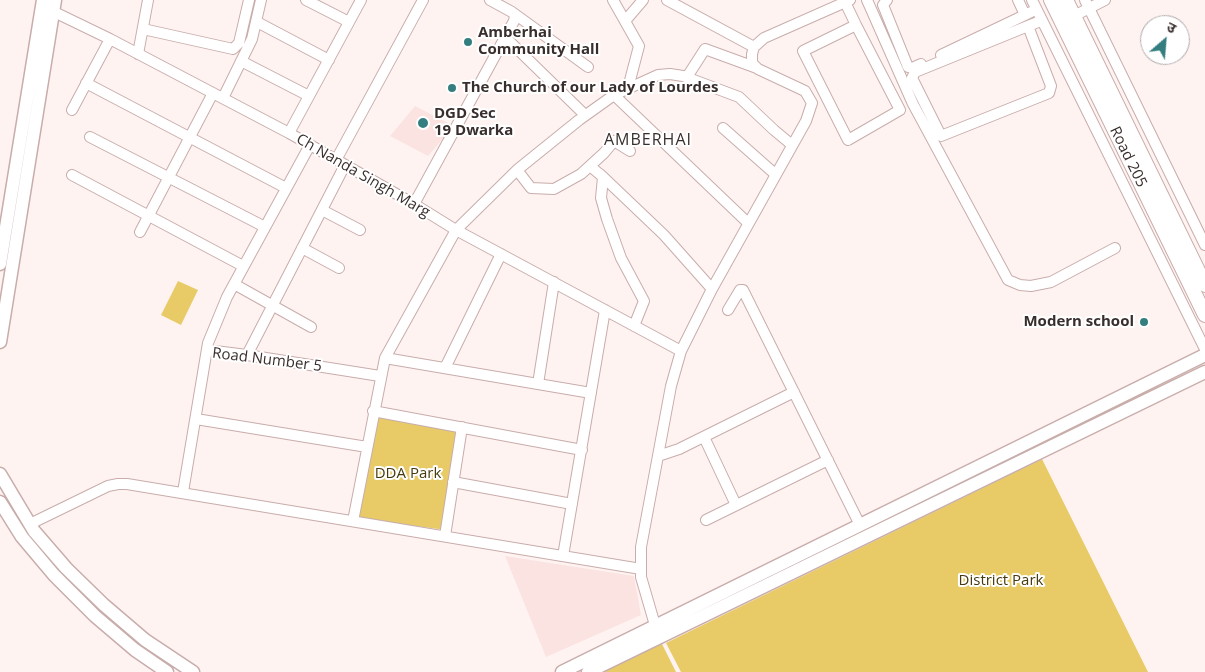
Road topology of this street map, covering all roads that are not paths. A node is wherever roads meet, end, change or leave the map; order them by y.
1 (148, 0) edge
2 (249, 0) edge
3 (261, 0) edge
4 (306, 0) edge
5 (361, 0) edge
6 (424, 0) edge
7 (490, 0) edge
8 (613, 0) edge
9 (643, 0) edge
10 (666, 0) edge
11 (867, 0) edge
12 (887, 0) edge
13 (1018, 0) edge
14 (1105, 0) edge
15 (847, 1) edge
16 (1062, 2) edge
17 (49, 4) edge
18 (1087, 4) edge
19 (1034, 5) edge
20 (512, 12) junction
21 (1025, 14) junction
22 (1068, 19) junction
23 (1042, 20) junction
24 (624, 21) junction
25 (257, 22) junction
26 (349, 22) junction
27 (856, 25) junction
28 (1028, 26) junction
29 (143, 29) junction
30 (506, 37) junction
31 (110, 39) junction
32 (754, 47) junction
33 (138, 54) junction
34 (329, 60) junction
35 (241, 62) junction
36 (588, 67) dead end
37 (756, 68) junction
38 (687, 77) junction
39 (86, 83) junction
40 (628, 88) junction
41 (213, 93) junction
42 (614, 95) junction
43 (309, 96) junction
44 (223, 98) junction
45 (72, 110) dead end
46 (585, 115) junction
47 (723, 128) dead end
48 (289, 133) junction
49 (90, 137) dead end
50 (190, 138) junction
51 (310, 144) junction
52 (792, 145) junction
53 (630, 151) dead end
54 (341, 162) junction
55 (590, 166) junction
56 (517, 170) junction
57 (600, 174) junction
58 (776, 174) junction
59 (72, 175) dead end
60 (169, 178) junction
61 (286, 188) junction
62 (414, 204) junction
63 (322, 210) junction
64 (149, 216) junction
65 (748, 223) junction
66 (265, 227) junction
67 (360, 230) dead end
68 (456, 230) junction
69 (140, 232) dead end
70 (1205, 245) edge
71 (302, 248) junction
72 (1115, 248) dead end
73 (501, 254) junction
74 (4, 259) edge
75 (243, 266) junction
76 (339, 268) dead end
77 (554, 282) junction
78 (234, 284) junction
79 (1205, 285) edge
80 (712, 289) junction
81 (272, 306) junction
82 (605, 310) junction
83 (728, 310) dead end
84 (1205, 315) edge
85 (634, 326) junction
86 (311, 327) dead end
87 (0, 342) edge
88 (1205, 349) edge
89 (207, 350) junction
90 (681, 351) junction
91 (247, 355) junction
92 (1205, 355) edge
93 (384, 358) junction
94 (445, 368) junction
95 (1205, 372) edge
96 (380, 376) junction
97 (538, 384) junction
98 (794, 392) junction
99 (591, 393) junction
100 (374, 411) junction
101 (196, 419) junction
102 (462, 428) junction
103 (704, 437) junction
104 (367, 447) junction
105 (582, 450) junction
106 (658, 456) junction
107 (828, 460) junction
108 (0, 474) edge
109 (454, 482) junction
110 (183, 492) junction
111 (0, 502) edge
112 (572, 504) junction
113 (736, 505) junction
114 (706, 520) dead end
115 (353, 521) junction
116 (30, 524) junction
117 (860, 525) junction
118 (445, 536) junction
119 (46, 544) junction
120 (36, 554) junction
121 (563, 556) junction
122 (641, 568) junction
123 (655, 625) junction
124 (659, 638) junction
125 (167, 672) edge
126 (193, 672) edge
127 (562, 672) edge
128 (588, 672) edge

1 - 29 street
2 - 29 street
3 - 25 street
4 - 26 street
5 - 26 street
6 - 54 street
7 - 20 street
8 - 24 street
9 - 24 street
10 - 32 street
11 - 72 street
12 - 21 street
13 - 21 street
14 - 18 street
15 - 27 street
15 - 32 street
16 - 22 main road, Road 205
17 - 31 street, Ch Nanda Singh Marg
17 - 74 street
18 - 22 street
18 - 70 street
19 - 21 street
19 - 23 street
20 - 30 street
20 - 36 street
22 - 79 main road, Road 205
22 - 84 main road, Road 205
23 - 28 street
23 - 88 street
24 - 40 street
25 - 34 street
25 - 35 street
26 - 34 street
27 - 27 street
28 - 28 street
29 - 33 street
30 - 46 street
30 - 62 street
31 - 33 street, Ch Nanda Singh Marg
31 - 39 street
32 - 37 street
33 - 41 street, Ch Nanda Singh Marg
34 - 43 street
35 - 43 street
35 - 44 street
37 - 38 street
37 - 52 street
38 - 40 street
38 - 52 street
39 - 45 street
39 - 50 street
40 - 42 street
41 - 44 street, Ch Nanda Singh Marg
41 - 50 street
42 - 46 street
42 - 65 street
43 - 48 street
44 - 48 street, Ch Nanda Singh Marg
46 - 56 street
47 - 58 street
48 - 51 street, Ch Nanda Singh Marg
49 - 60 street
50 - 60 street
50 - 61 street
51 - 54 street, Ch Nanda Singh Marg
51 - 61 street
52 - 58 street
53 - 55 street
54 - 62 street, Ch Nanda Singh Marg
54 - 63 street
55 - 56 street
55 - 57 street
56 - 68 street
57 - 80 street
57 - 85 street
58 - 65 street
59 - 64 street
60 - 64 street
60 - 66 street
61 - 66 street
62 - 68 street, Ch Nanda Singh Marg
63 - 67 street
63 - 71 street
64 - 69 street
64 - 75 street
65 - 80 street
66 - 75 street
68 - 73 street, Ch Nanda Singh Marg
68 - 93 street
71 - 76 street
71 - 81 street
73 - 77 street, Ch Nanda Singh Marg
73 - 94 street
74 - 87 street
75 - 78 street
77 - 82 street, Ch Nanda Singh Marg
77 - 97 street
78 - 81 street
78 - 89 street
80 - 90 street
81 - 86 street
81 - 91 street
82 - 85 street, Ch Nanda Singh Marg
82 - 99 street
83 - 98 street
85 - 90 street, Ch Nanda Singh Marg
89 - 91 street, Road Number 5
89 - 101 street, Road Number 5
90 - 106 street
91 - 96 street, Road Number 5
92 - 117 street
93 - 94 street
93 - 96 street
94 - 97 street
95 - 124 street
96 - 100 street
97 - 99 street
98 - 103 street
98 - 107 street
99 - 105 street
100 - 102 street
100 - 104 street
101 - 104 street
101 - 110 street, Road Number 5
102 - 105 street
102 - 109 street
103 - 106 street
103 - 113 street
104 - 115 street
105 - 112 street
106 - 122 street
107 - 113 street
107 - 117 street
108 - 116 street
109 - 112 street
109 - 118 street
110 - 115 street
110 - 116 street
111 - 120 street
112 - 121 street
113 - 114 street
115 - 118 street
116 - 119 street
117 - 123 street
118 - 121 street
119 - 120 street
119 - 126 street
120 - 125 street
121 - 122 street
122 - 123 street
123 - 124 street
123 - 127 street
124 - 128 street

